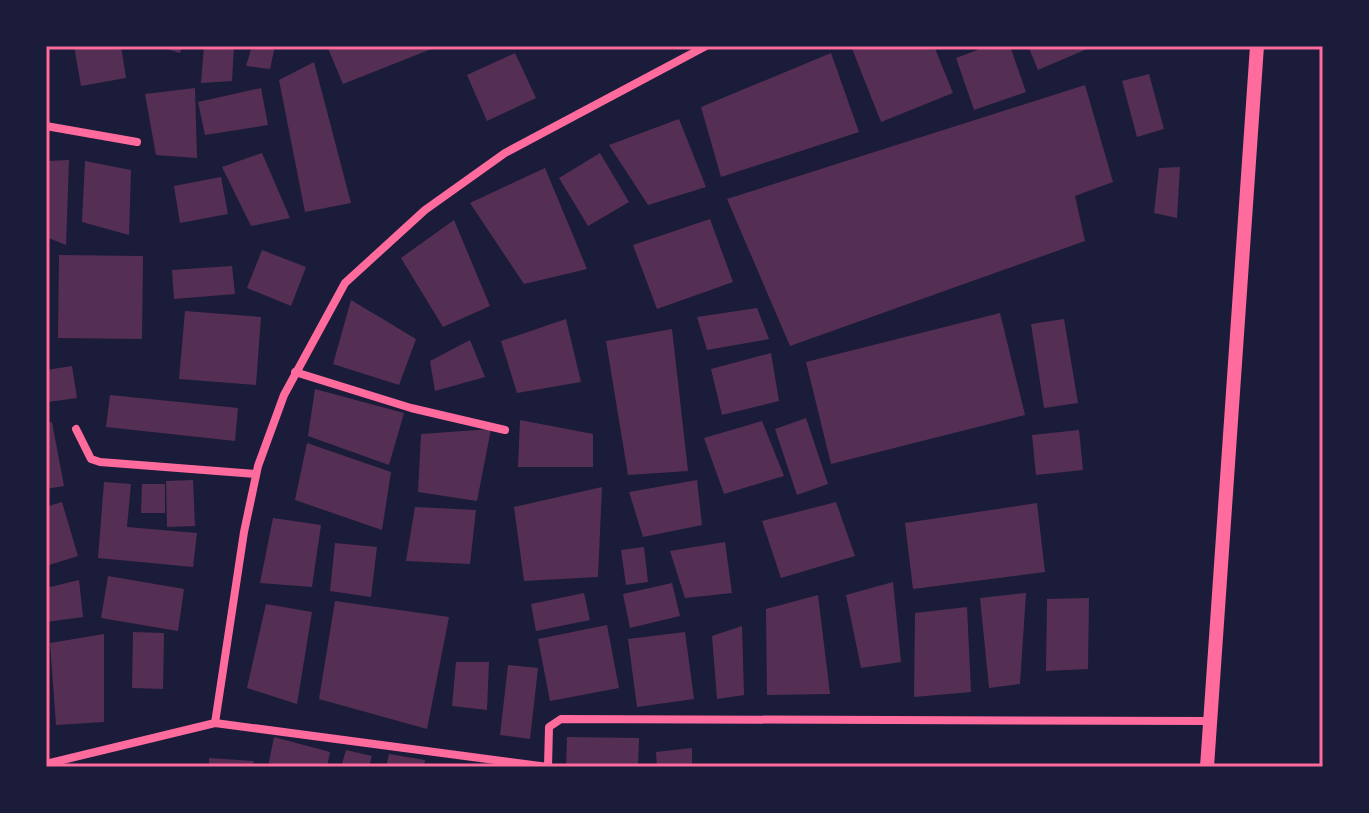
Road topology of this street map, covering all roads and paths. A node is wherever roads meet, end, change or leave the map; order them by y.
1 (706, 46) edge
2 (1257, 46) edge
3 (46, 126) edge
4 (137, 142) dead end
5 (295, 372) junction
6 (76, 429) dead end
7 (505, 430) dead end
8 (256, 474) junction
9 (1210, 721) junction
10 (215, 723) junction
11 (46, 764) edge
12 (548, 767) edge
13 (1207, 767) edge

1 - 5 street
2 - 9 street
3 - 4 street
5 - 7 street
5 - 8 street
6 - 8 street
8 - 10 street
9 - 12 street
9 - 13 street
10 - 11 street
10 - 12 street

